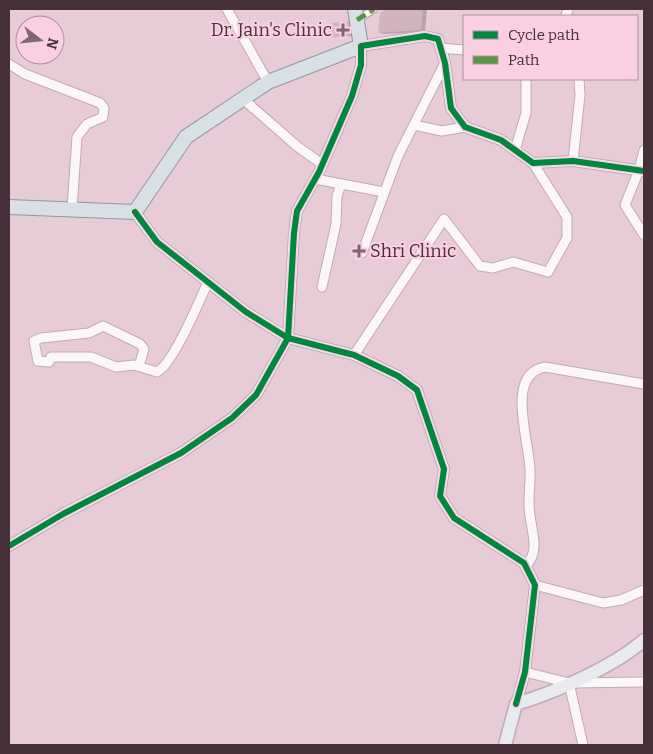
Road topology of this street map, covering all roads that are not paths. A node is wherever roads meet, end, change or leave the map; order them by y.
1 (227, 9) edge
2 (374, 9) edge
3 (356, 14) edge
4 (361, 46) junction
5 (440, 48) junction
6 (463, 50) edge
7 (445, 63) junction
8 (9, 64) edge
9 (526, 80) edge
10 (579, 80) edge
11 (268, 82) junction
12 (243, 99) junction
13 (414, 126) junction
14 (465, 128) junction
15 (515, 150) junction
16 (644, 150) edge
17 (573, 161) junction
18 (533, 162) junction
19 (322, 164) junction
20 (642, 170) edge
21 (315, 179) junction
22 (341, 184) junction
23 (384, 192) junction
24 (9, 207) edge
25 (72, 208) junction
26 (135, 212) junction
27 (644, 234) edge
28 (362, 253) dead end
29 (208, 282) junction
30 (322, 288) dead end
31 (288, 338) junction
32 (354, 355) junction
33 (139, 366) junction
34 (644, 384) edge
35 (9, 546) edge
36 (526, 566) junction
37 (535, 585) junction
38 (644, 590) edge
39 (644, 640) edge
40 (525, 672) junction
41 (569, 682) junction
42 (644, 682) edge
43 (516, 704) junction
44 (505, 745) edge
45 (583, 745) edge

1 - 11 street
2 - 3 street
3 - 4 main road
4 - 5 street
4 - 11 main road
4 - 19 street
5 - 6 street
5 - 7 street
7 - 13 street
7 - 14 street
8 - 25 street
9 - 15 street
10 - 17 street
11 - 12 main road
12 - 19 street
12 - 26 main road
13 - 14 street
13 - 23 street
14 - 15 street
15 - 18 street
16 - 20 street
17 - 18 street
17 - 20 street
18 - 32 street
19 - 21 street
20 - 27 street
21 - 22 street
21 - 31 street
22 - 23 street
22 - 30 street
23 - 28 street
24 - 25 main road
25 - 26 main road
26 - 29 street
29 - 31 street
29 - 33 street
31 - 32 street
31 - 35 street
32 - 36 street
33 - 33 street
34 - 36 street
36 - 37 street
37 - 38 street
37 - 40 street
39 - 41 main road
40 - 41 street
40 - 43 street
41 - 42 street
41 - 43 main road
41 - 45 street
43 - 44 main road

